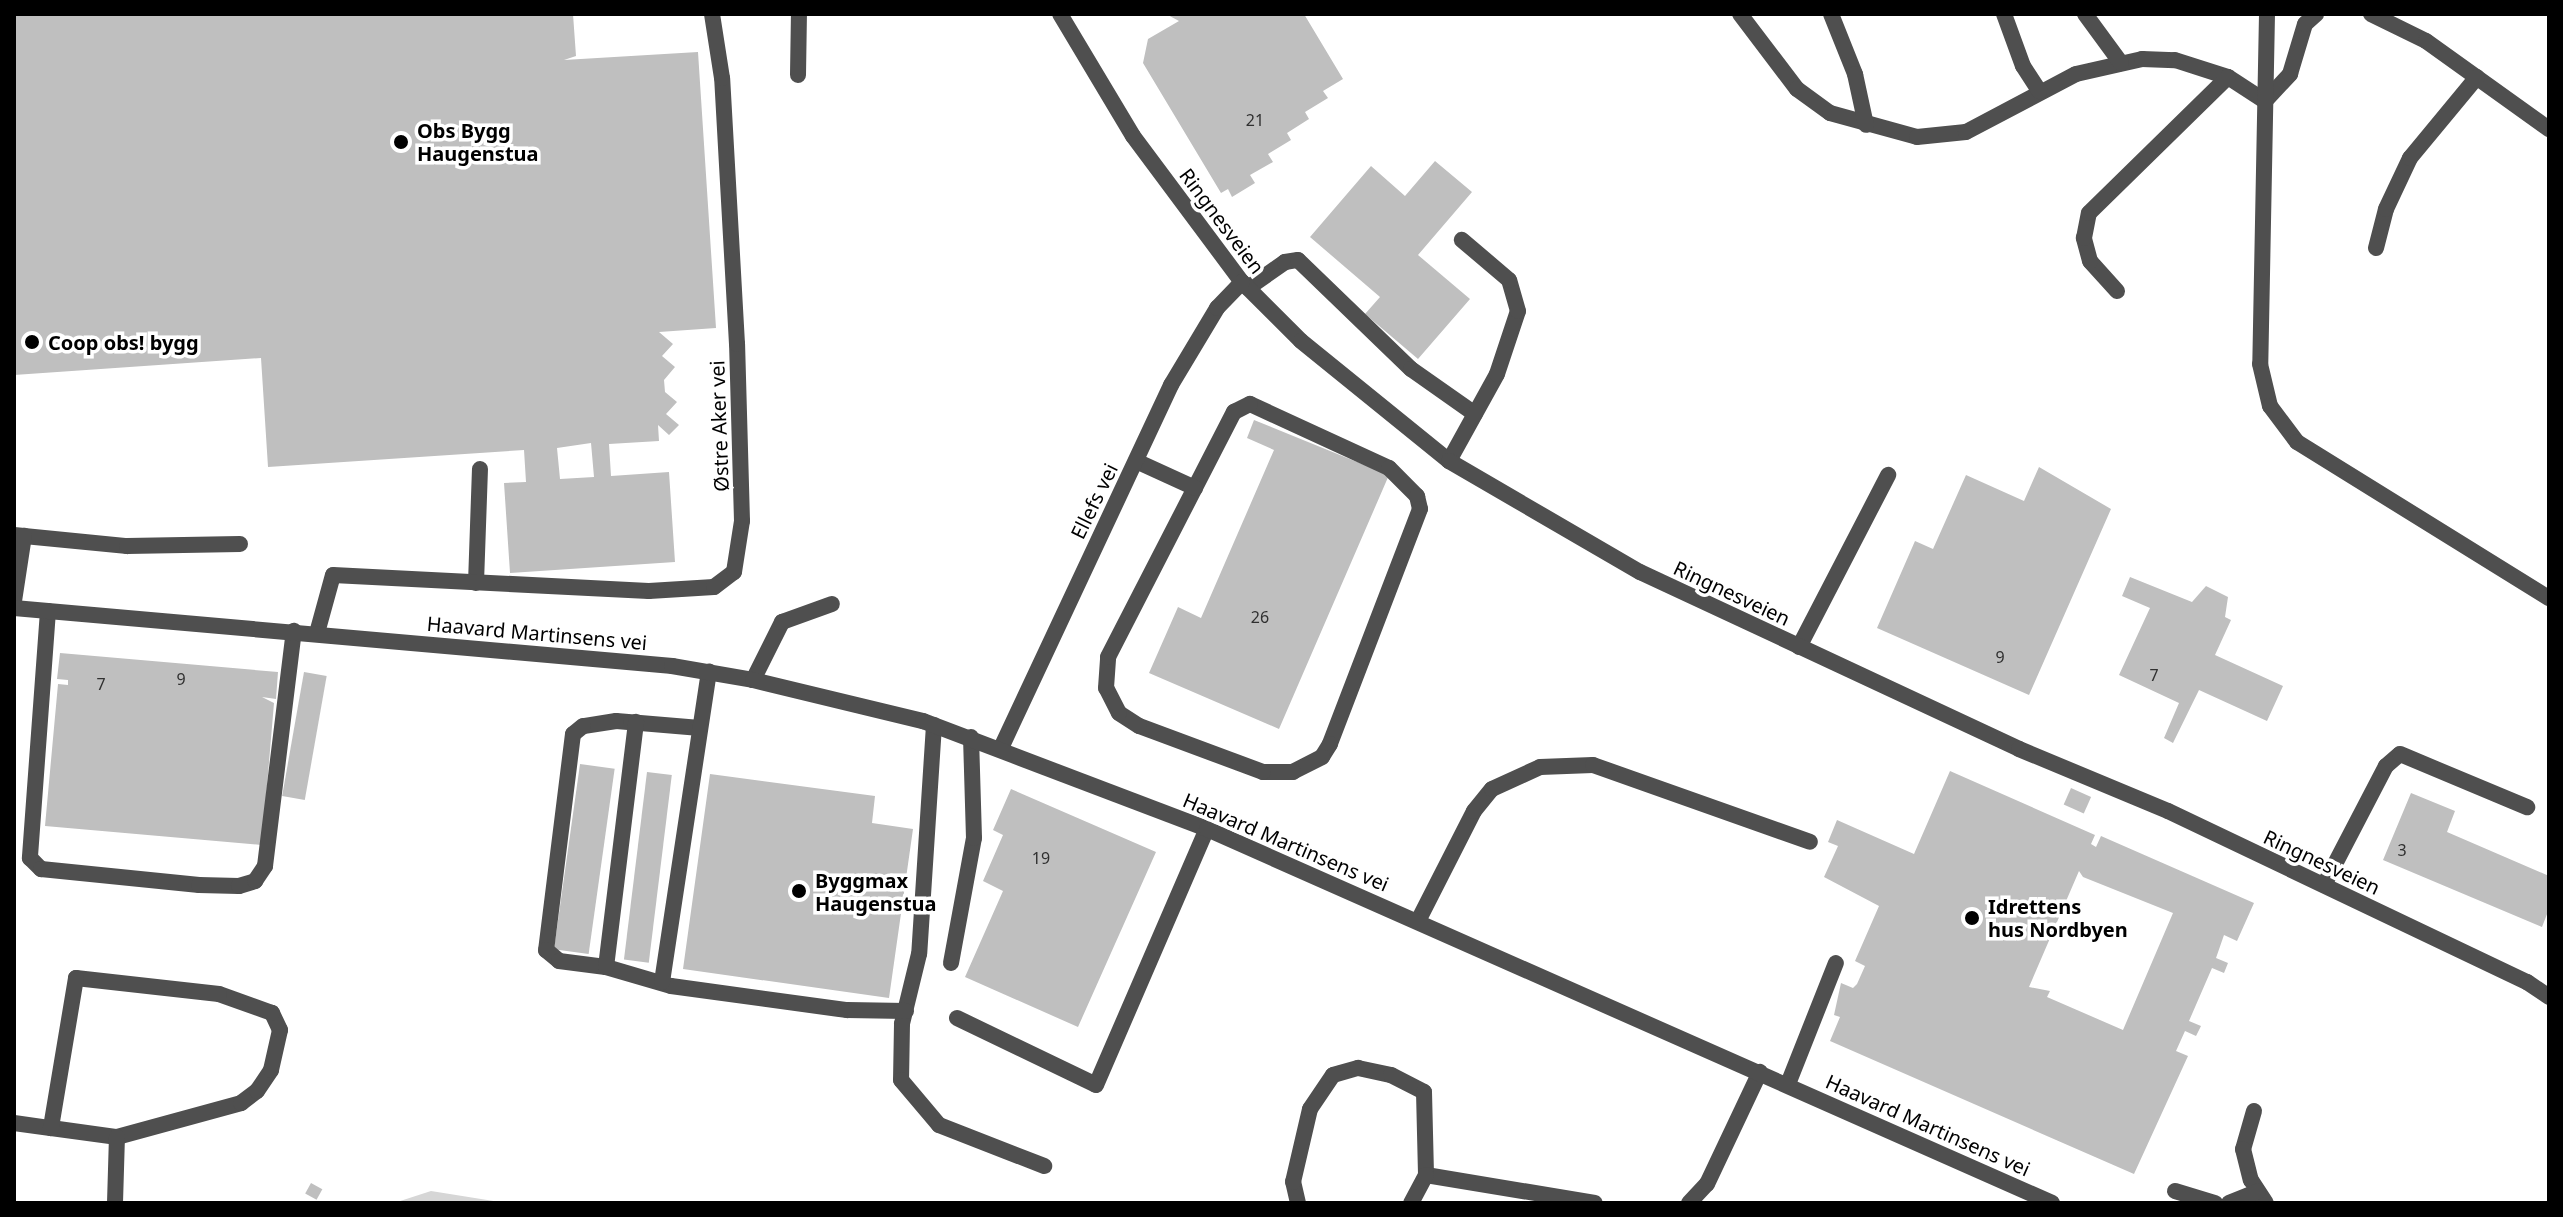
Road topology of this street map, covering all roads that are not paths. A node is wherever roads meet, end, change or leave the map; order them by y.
1 (712, 14) edge
2 (799, 14) edge
3 (1060, 14) edge
4 (1740, 14) edge
5 (1831, 14) edge
6 (2004, 14) edge
7 (2085, 14) edge
8 (2267, 14) edge
9 (2316, 14) edge
10 (2371, 14) edge
11 (2121, 63) junction
12 (798, 75) dead end
13 (2228, 77) junction
14 (2477, 77) junction
15 (2039, 91) junction
16 (2265, 101) junction
17 (1866, 125) junction
18 (2549, 129) edge
19 (1462, 240) dead end
20 (2376, 248) dead end
21 (1245, 285) junction
22 (2117, 291) dead end
23 (1475, 414) junction
24 (1136, 461) junction
25 (1449, 461) junction
26 (480, 469) dead end
27 (1888, 475) dead end
28 (1195, 488) junction
29 (19, 536) edge
30 (240, 544) dead end
31 (476, 583) junction
32 (2549, 598) edge
33 (14, 601) edge
34 (832, 604) dead end
35 (14, 608) edge
36 (48, 611) junction
37 (294, 631) junction
38 (317, 633) junction
39 (1799, 647) junction
40 (709, 672) junction
41 (753, 680) junction
42 (636, 722) junction
43 (934, 725) junction
44 (700, 728) junction
45 (971, 737) junction
46 (1001, 748) junction
47 (2527, 807) dead end
48 (1207, 829) junction
49 (1810, 842) dead end
50 (2324, 885) junction
51 (1418, 921) junction
52 (951, 963) dead end
53 (1836, 963) dead end
54 (606, 967) junction
55 (662, 982) junction
56 (2549, 997) edge
57 (906, 1011) junction
58 (957, 1018) dead end
59 (1760, 1072) junction
60 (1788, 1084) junction
61 (2254, 1111) dead end
62 (14, 1123) edge
63 (51, 1128) junction
64 (117, 1137) junction
65 (1044, 1166) dead end
66 (1426, 1175) junction
67 (2175, 1191) dead end
68 (2262, 1197) edge
69 (115, 1203) edge
70 (1298, 1203) edge
71 (1411, 1203) edge
72 (1595, 1203) edge
73 (1689, 1203) edge
74 (2052, 1203) edge
75 (2215, 1203) edge
76 (2229, 1203) edge

1 - 31 street, Østre Aker vei
2 - 12 street
3 - 21 street, Ringnesveien
4 - 17 street
5 - 17 street
6 - 15 street
7 - 11 street
8 - 16 street
9 - 16 street
10 - 14 street
11 - 13 street
11 - 15 street
13 - 16 street
13 - 22 street
14 - 18 street
14 - 20 street
15 - 17 street
16 - 32 street
19 - 23 street
21 - 23 street, Ellefs vei
21 - 24 street, Ellefs vei
21 - 25 street, Ringnesveien
23 - 25 street
24 - 28 street
24 - 46 street, Ellefs vei
25 - 39 street, Ringnesveien
26 - 31 street
27 - 39 street
28 - 28 street
29 - 30 street
29 - 33 street
31 - 38 street, Østre Aker vei
34 - 41 street
35 - 36 street, Haavard Martinsens vei
36 - 37 street, Haavard Martinsens vei
36 - 37 street
37 - 38 street, Haavard Martinsens vei
38 - 40 street, Haavard Martinsens vei
39 - 50 street, Ringnesveien
40 - 41 street, Haavard Martinsens vei
40 - 44 street
41 - 43 street, Haavard Martinsens vei
42 - 44 street
42 - 54 street
42 - 54 street
43 - 45 street, Haavard Martinsens vei
43 - 57 street
44 - 55 street
45 - 46 street, Haavard Martinsens vei
45 - 52 street
46 - 48 street, Haavard Martinsens vei
47 - 50 street
48 - 51 street, Haavard Martinsens vei
48 - 58 street
49 - 51 street
50 - 56 street, Ringnesveien
51 - 59 street, Haavard Martinsens vei
53 - 60 street
54 - 55 street
55 - 57 street
57 - 65 street
59 - 60 street, Haavard Martinsens vei
59 - 73 street
60 - 74 street, Haavard Martinsens vei
61 - 68 street
62 - 63 street
63 - 64 street
63 - 64 street
64 - 69 street
66 - 70 street
66 - 71 street
66 - 72 street
67 - 75 street
68 - 76 street

